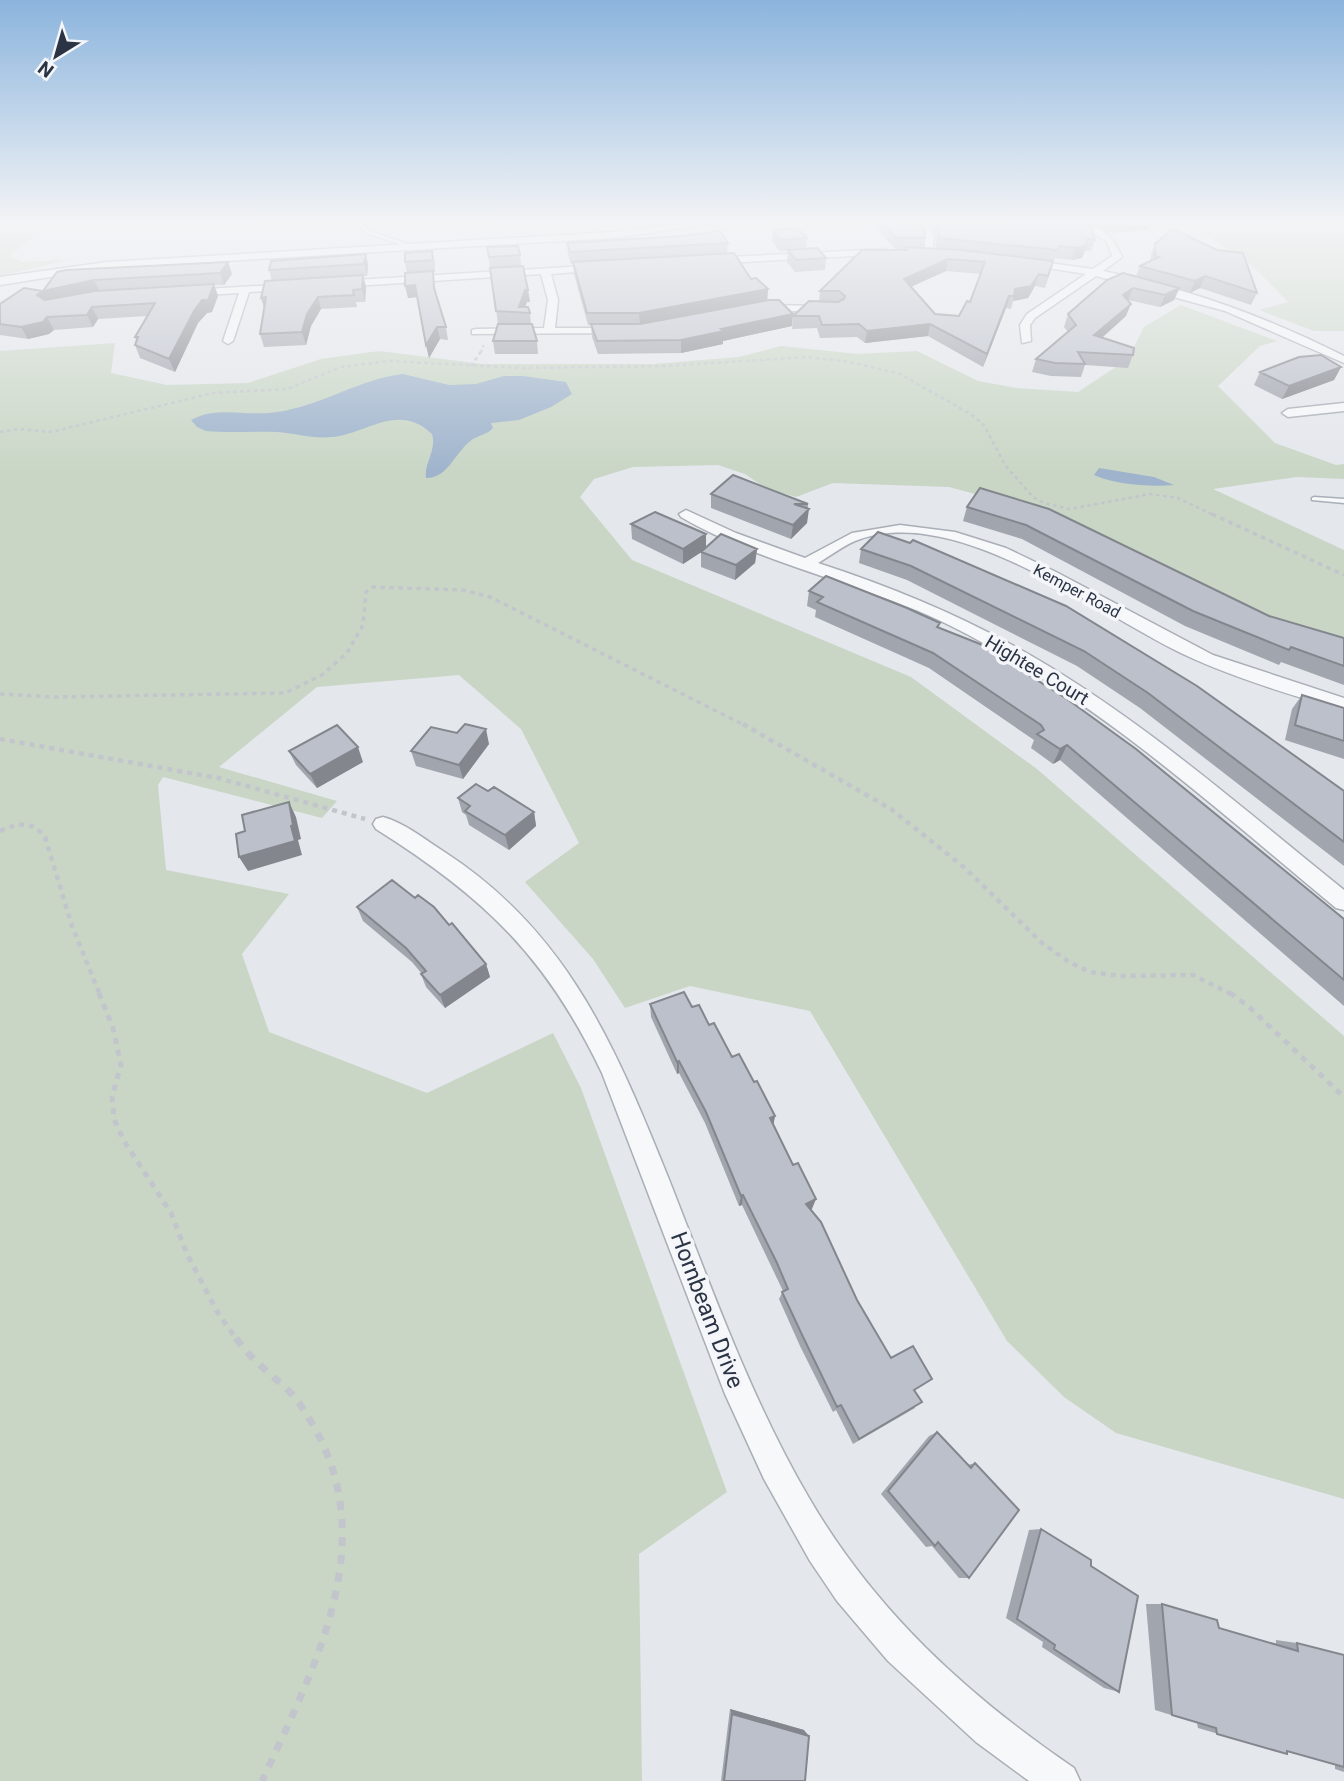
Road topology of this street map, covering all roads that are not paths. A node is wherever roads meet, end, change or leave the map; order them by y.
1 (240, 306) edge
2 (552, 306) edge
3 (1046, 306) edge
4 (1221, 306) edge
5 (751, 309) edge
6 (836, 309) edge
7 (549, 331) junction
8 (627, 331) edge
9 (481, 335) road end
10 (228, 341) dead end
11 (1026, 341) dead end
12 (1344, 360) edge
13 (1344, 407) edge
14 (1288, 413) dead end
15 (1314, 499) dead end
16 (1344, 501) edge
17 (686, 514) dead end
18 (807, 563) junction
19 (1344, 704) edge
20 (383, 824) road end
21 (1344, 902) edge
22 (1061, 1781) edge

1 - 10 street
2 - 7 street
3 - 11 street
4 - 12 street
5 - 6 street
7 - 8 street
7 - 9 street
13 - 14 street
15 - 16 lane
17 - 18 street, Hightee Court
18 - 19 street, Kemper Road
18 - 21 street, Hightee Court
20 - 22 street, Hornbeam Drive

